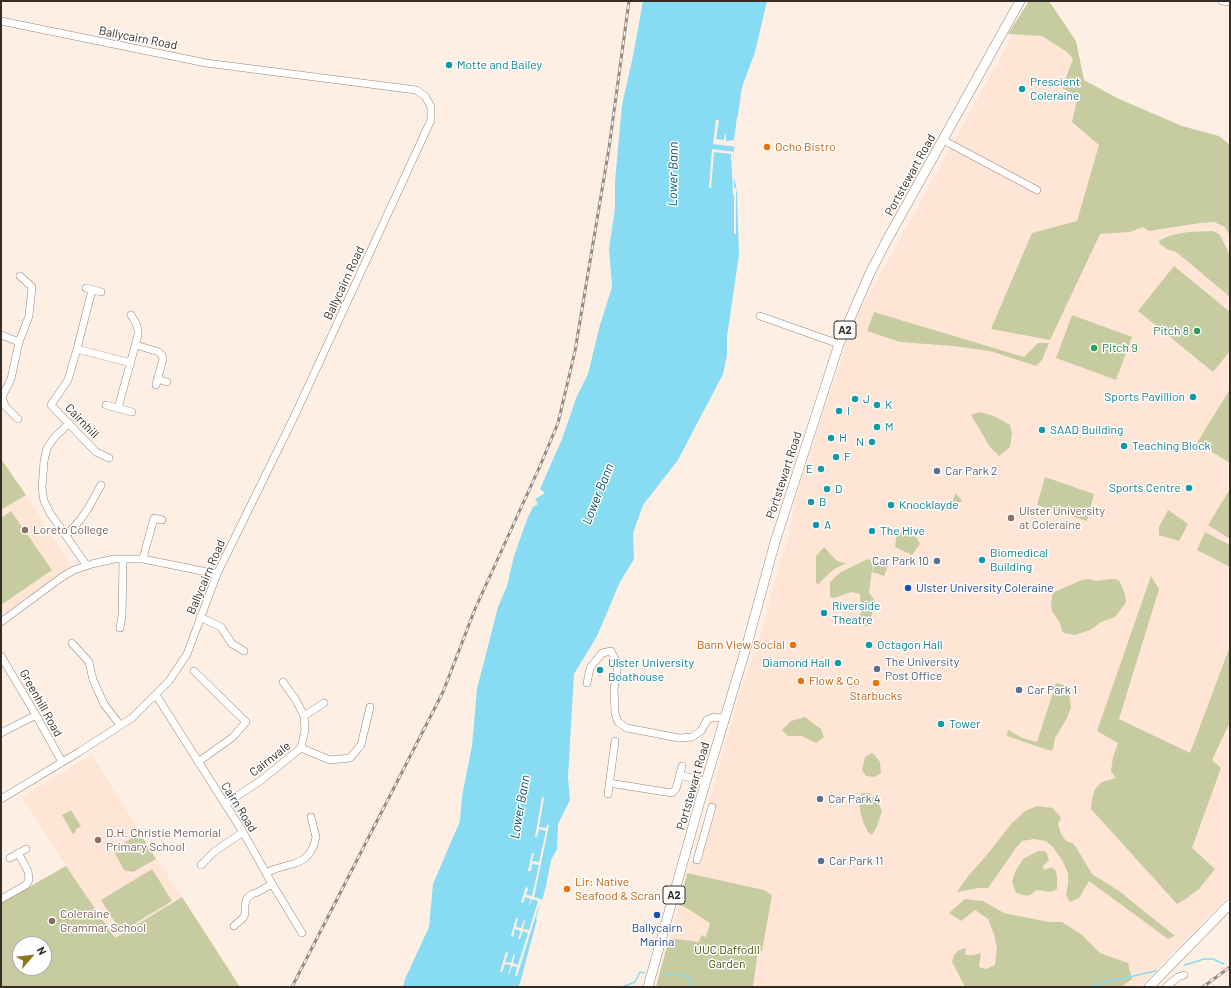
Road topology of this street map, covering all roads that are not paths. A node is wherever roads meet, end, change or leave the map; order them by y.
1 (1020, 1) edge
2 (1222, 1) edge
3 (1230, 2) edge
4 (1, 21) edge
5 (943, 140) junction
6 (1037, 190) dead end
7 (20, 276) dead end
8 (101, 292) dead end
9 (131, 315) dead end
10 (760, 316) dead end
11 (1, 335) edge
12 (19, 342) junction
13 (839, 344) junction
14 (136, 345) junction
15 (77, 349) junction
16 (131, 363) junction
17 (167, 382) dead end
18 (106, 405) dead end
19 (118, 408) junction
20 (132, 412) dead end
21 (18, 419) dead end
22 (69, 423) junction
23 (109, 458) dead end
24 (101, 485) dead end
25 (162, 520) dead end
26 (66, 536) junction
27 (123, 559) junction
28 (143, 559) junction
29 (87, 566) junction
30 (217, 574) junction
31 (200, 617) junction
32 (1, 622) edge
33 (120, 628) dead end
34 (72, 643) dead end
35 (244, 651) dead end
36 (1, 656) edge
37 (194, 672) dead end
38 (283, 682) dead end
39 (587, 683) dead end
40 (156, 695) junction
41 (324, 703) dead end
42 (370, 707) dead end
43 (36, 715) junction
44 (304, 716) junction
45 (725, 719) junction
46 (120, 725) junction
47 (1, 733) edge
48 (615, 741) dead end
49 (301, 748) junction
50 (62, 762) junction
51 (198, 762) junction
52 (682, 766) dead end
53 (680, 775) junction
54 (706, 782) junction
55 (609, 783) junction
56 (608, 794) dead end
57 (1, 799) edge
58 (225, 804) junction
59 (712, 807) dead end
60 (311, 817) dead end
61 (243, 832) junction
62 (26, 849) dead end
63 (18, 853) junction
64 (10, 858) dead end
65 (697, 860) dead end
66 (201, 865) dead end
67 (266, 873) junction
68 (272, 884) junction
69 (1, 899) edge
70 (1229, 907) edge
71 (234, 926) dead end
72 (302, 933) dead end
73 (1184, 975) dead end
74 (648, 987) edge
75 (1149, 987) edge
76 (1166, 987) edge

1 - 5 main road, Portstewart Road / A2
2 - 3 street
4 - 30 street, Ballycairn Road
5 - 6 street
5 - 13 main road, Portstewart Road / A2
7 - 12 street
8 - 15 street, Cairnhill
9 - 14 street
10 - 13 street
11 - 12 street
12 - 21 street
13 - 45 main road, Portstewart Road / A2
14 - 16 street
14 - 17 street
15 - 16 street
15 - 22 street, Cairnhill
16 - 19 street
18 - 19 street
19 - 20 street
22 - 23 street, Cairnhill
22 - 26 street
24 - 26 street
25 - 28 street
26 - 29 street
27 - 28 street
27 - 29 street
27 - 33 street
28 - 30 street
29 - 32 street
30 - 31 street, Ballycairn Road
31 - 35 street
31 - 40 street, Ballycairn Road
34 - 46 street
36 - 43 street, Greenhill Road
37 - 51 street
38 - 44 street, Cairnvale
39 - 45 street
40 - 46 street, Ballycairn Road
40 - 51 street, Cairn Road
41 - 44 street
42 - 49 street
43 - 47 street
43 - 50 street, Greenhill Road
44 - 49 street, Cairnvale
45 - 54 main road, Portstewart Road / A2
46 - 50 street, Ballycairn Road
48 - 55 street
49 - 58 street, Cairnvale
50 - 57 street, Ballycairn Road
51 - 58 street, Cairn Road
52 - 53 street
53 - 54 street
53 - 55 street
54 - 74 main road, Portstewart Road / A2
55 - 56 street
58 - 61 street, Cairn Road
59 - 65 street, Portstewart Road
60 - 67 street
61 - 66 street
61 - 67 street, Cairn Road
62 - 63 street
63 - 64 street
63 - 69 street
67 - 68 street, Cairn Road
68 - 71 street
68 - 72 street, Cairn Road
70 - 75 main road
73 - 76 street

